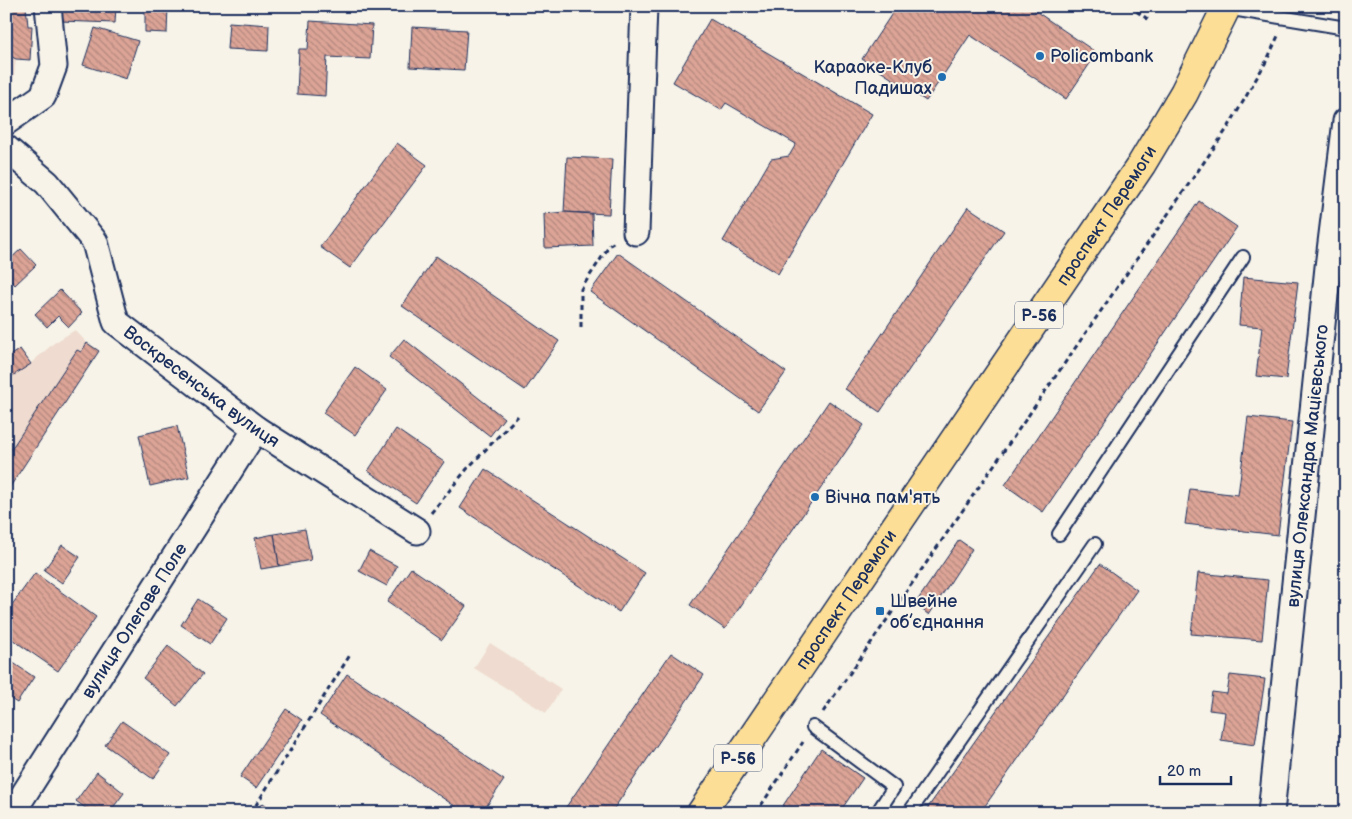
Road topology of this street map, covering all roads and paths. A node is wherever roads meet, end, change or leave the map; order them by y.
1 (48, 6) edge
2 (644, 6) edge
3 (1128, 6) edge
4 (1227, 7) edge
5 (1149, 20) dead end
6 (1285, 20) junction
7 (1346, 28) edge
8 (1346, 121) edge
9 (6, 122) edge
10 (6, 148) edge
11 (636, 232) joint
12 (1243, 257) dead end
13 (581, 328) dead end
14 (518, 416) dead end
15 (256, 429) junction
16 (417, 531) joint
17 (1059, 534) dead end
18 (1095, 544) dead end
19 (350, 655) dead end
20 (813, 727) junction
21 (12, 813) edge
22 (250, 813) edge
23 (701, 813) edge
24 (756, 813) edge
25 (877, 813) edge
26 (909, 813) edge
27 (1271, 813) edge

1 - 9 street
2 - 11 street
3 - 5 path
4 - 6 lane
4 - 23 main road, проспект Перемоги / Р-56
6 - 7 lane
6 - 20 path
8 - 27 street, вулиця Олександра Мацієвського
10 - 15 street, Воскресенська вулиця
11 - 13 path
12 - 17 lane
14 - 16 path
15 - 16 street, Воскресенська вулиця
15 - 21 street, вулиця Олегове Поле
18 - 26 lane
19 - 22 path
20 - 24 path
20 - 25 lane

